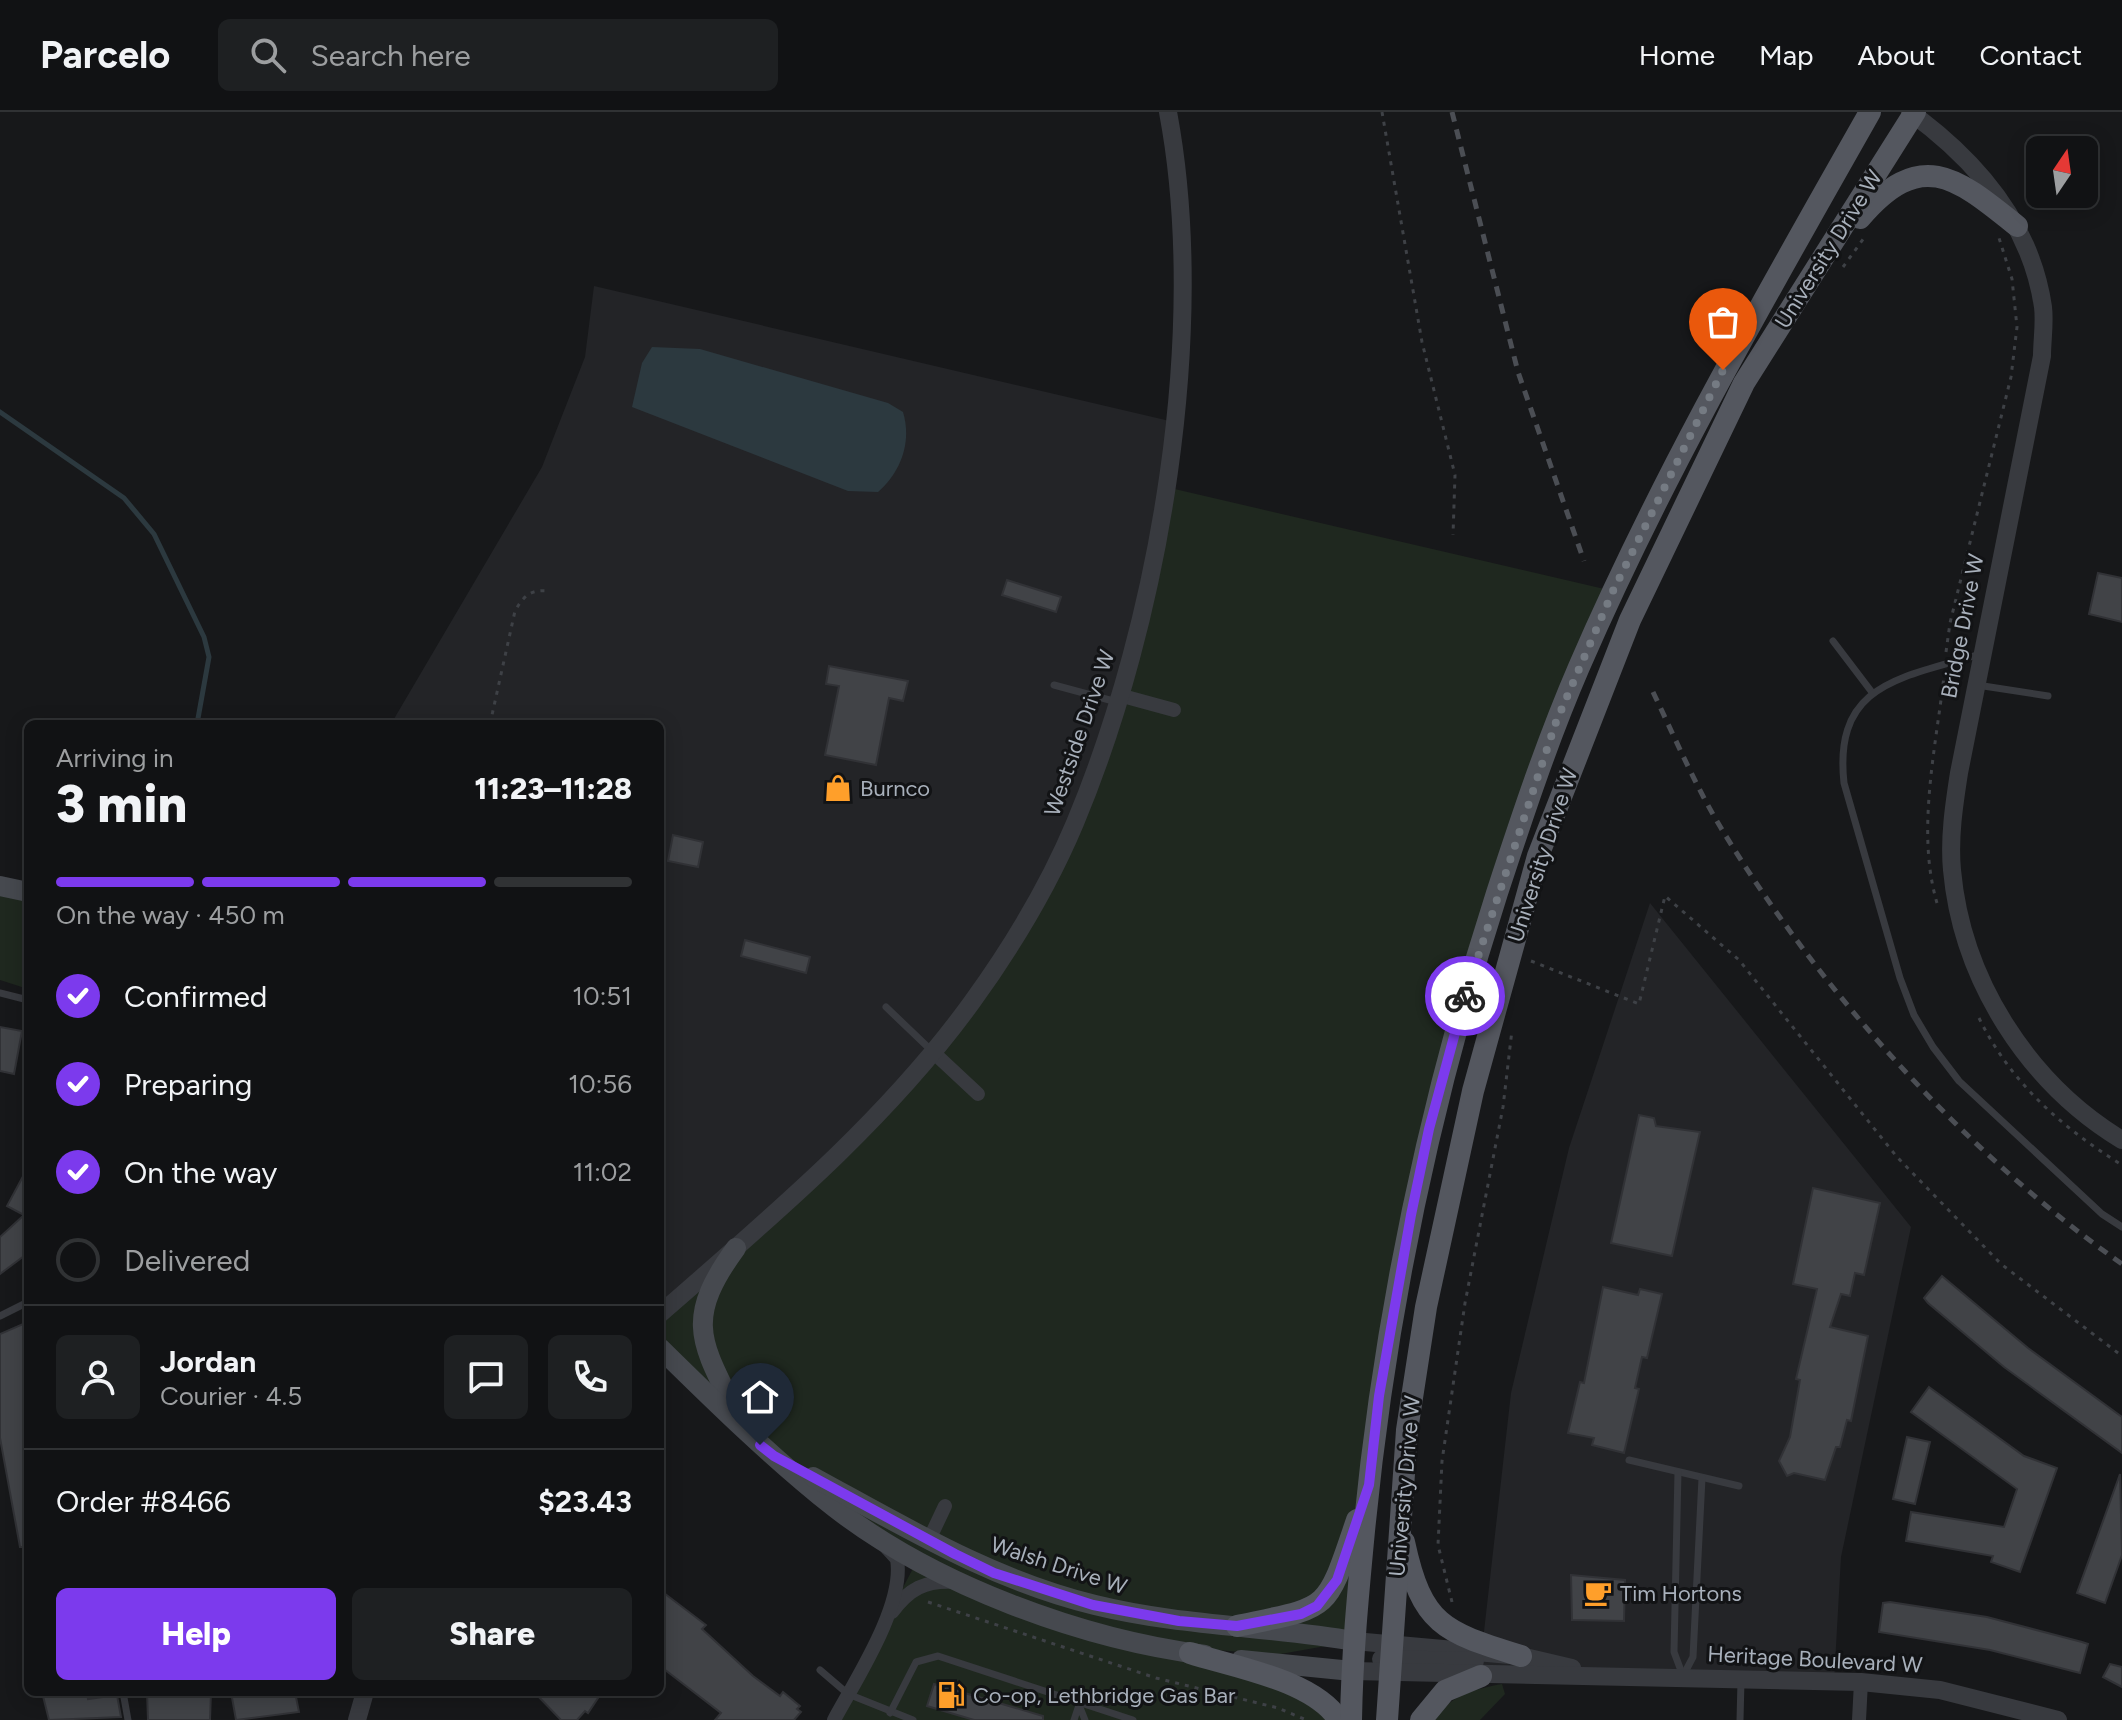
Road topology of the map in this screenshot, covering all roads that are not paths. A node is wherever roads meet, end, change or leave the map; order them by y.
1 (1168, 112) edge
2 (1870, 112) edge
3 (1913, 113) edge
4 (2006, 230) junction
5 (1803, 286) junction
6 (1833, 641) dead end
7 (1981, 654) junction
8 (1054, 685) dead end
9 (1974, 685) junction
10 (1871, 691) junction
11 (2048, 696) dead end
12 (1118, 698) junction
13 (1174, 710) dead end
14 (0, 886) edge
15 (24, 891) edge
16 (0, 993) edge
17 (24, 999) edge
18 (886, 1007) dead end
19 (933, 1052) junction
20 (978, 1094) dead end
21 (2122, 1140) edge
22 (2122, 1227) edge
23 (736, 1248) junction
24 (24, 1304) edge
25 (664, 1311) edge
26 (0, 1316) edge
27 (664, 1352) edge
28 (746, 1433) junction
29 (774, 1456) junction
30 (1629, 1460) dead end
31 (1678, 1472) junction
32 (1702, 1478) junction
33 (1369, 1485) junction
34 (1739, 1486) dead end
35 (945, 1506) dead end
36 (1400, 1521) junction
37 (868, 1530) junction
38 (928, 1542) junction
39 (968, 1583) junction
40 (882, 1626) junction
41 (1237, 1626) junction
42 (1354, 1641) junction
43 (1190, 1653) junction
44 (1521, 1656) junction
45 (1390, 1658) junction
46 (820, 1670) dead end
47 (1352, 1671) junction
48 (1615, 1675) junction
49 (1481, 1676) junction
50 (1683, 1676) junction
51 (1741, 1679) junction
52 (1861, 1682) junction
53 (848, 1694) junction
54 (124, 1696) edge
55 (364, 1696) edge
56 (1079, 1705) junction
57 (890, 1713) junction
58 (128, 1720) edge
59 (357, 1720) edge
60 (834, 1720) edge
61 (913, 1720) edge
62 (1074, 1720) edge
63 (1085, 1720) edge
64 (1133, 1720) edge
65 (1339, 1720) edge
66 (1351, 1720) edge
67 (1387, 1720) edge
68 (1421, 1720) edge
69 (1740, 1720) edge
70 (1859, 1720) edge
71 (2058, 1720) edge

1 - 12 street, Westside Drive W
2 - 33 main road, University Drive W
3 - 4 street, Bridge Drive W
3 - 5 main road, University Drive W
4 - 5 main road
4 - 7 street, Bridge Drive W
5 - 36 main road, University Drive W
6 - 10 lane
7 - 9 street, Bridge Drive W
7 - 10 lane
8 - 12 lane
9 - 11 lane
9 - 21 street, Bridge Drive W
10 - 22 lane
12 - 13 street
12 - 19 street, Westside Drive W
14 - 15 main road
16 - 17 lane
18 - 19 lane
19 - 20 street
19 - 23 street, Westside Drive W
23 - 25 street, Westside Drive W
23 - 28 main road
24 - 26 lane
27 - 28 main road, Walsh Drive W
28 - 29 main road, Walsh Drive W
29 - 37 main road, Walsh Drive W
29 - 38 main road, Walsh Drive W
30 - 31 lane
31 - 32 lane
31 - 50 lane
32 - 34 lane
32 - 50 lane
33 - 41 main road
33 - 42 main road, University Drive W
35 - 38 street
36 - 44 main road
36 - 45 main road, University Drive W
37 - 39 main road, Walsh Drive W
37 - 40 street
38 - 41 main road, Walsh Drive W
39 - 40 street
39 - 43 main road, Walsh Drive W
40 - 53 street
41 - 42 main road, Walsh Drive W
42 - 45 street
42 - 47 main road, University Drive W
43 - 47 main road, Walsh Drive W
43 - 65 main road
44 - 45 street, Heritage Boulevard W
44 - 48 street, Heritage Boulevard W
45 - 47 street
45 - 49 street, Heritage Boulevard W
45 - 67 main road, University Drive W
46 - 53 lane
47 - 66 main road, University Drive W
48 - 49 street, Heritage Boulevard W
48 - 50 street, Heritage Boulevard W
49 - 68 main road
50 - 51 street, Heritage Boulevard W
51 - 52 street, Heritage Boulevard W
51 - 69 lane
52 - 70 street
52 - 71 street, Heritage Boulevard W
53 - 57 lane
53 - 60 street
54 - 58 lane
55 - 59 street
56 - 57 lane
56 - 62 lane
56 - 63 lane
56 - 64 lane
57 - 61 lane

